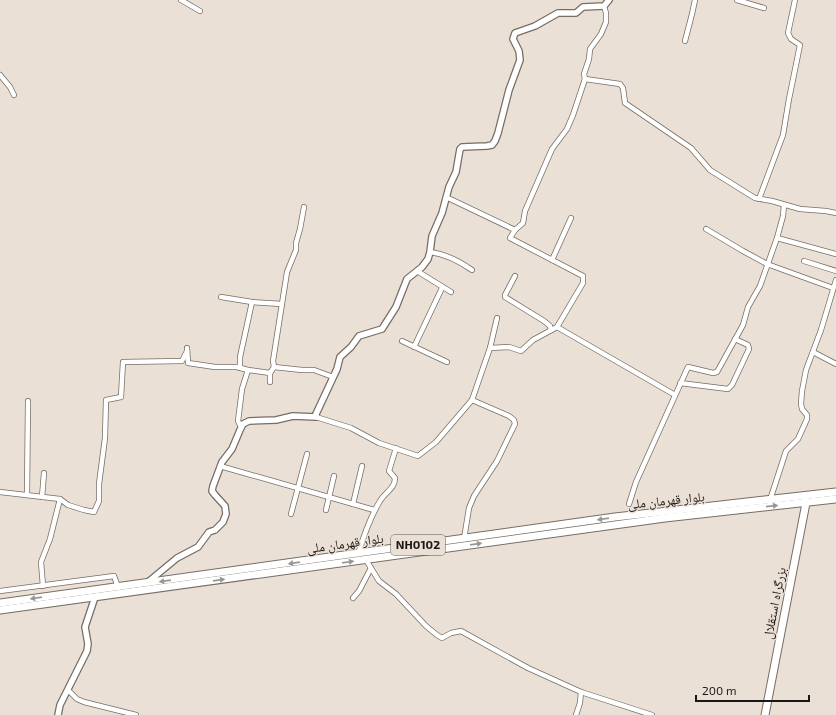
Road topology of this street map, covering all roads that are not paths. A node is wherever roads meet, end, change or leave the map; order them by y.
1 (181, 0) edge
2 (609, 0) edge
3 (694, 0) edge
4 (737, 0) edge
5 (795, 0) edge
6 (604, 6) junction
7 (764, 8) dead end
8 (200, 11) dead end
9 (685, 41) dead end
10 (0, 75) edge
11 (585, 79) junction
12 (14, 95) dead end
13 (446, 197) junction
14 (759, 199) junction
15 (784, 205) junction
16 (304, 207) dead end
17 (836, 213) edge
18 (571, 218) dead end
19 (706, 229) dead end
20 (515, 230) junction
21 (777, 238) junction
22 (430, 252) junction
23 (836, 254) edge
24 (552, 260) junction
25 (804, 261) dead end
26 (767, 264) junction
27 (472, 270) dead end
28 (418, 271) junction
29 (836, 271) edge
30 (515, 276) dead end
31 (836, 280) edge
32 (442, 288) junction
33 (833, 288) junction
34 (451, 292) dead end
35 (221, 297) dead end
36 (252, 302) junction
37 (282, 304) junction
38 (497, 318) dead end
39 (557, 327) junction
40 (551, 330) junction
41 (735, 339) junction
42 (402, 341) dead end
43 (414, 347) junction
44 (490, 348) junction
45 (813, 352) junction
46 (447, 362) dead end
47 (836, 364) edge
48 (274, 367) junction
49 (240, 368) junction
50 (248, 370) junction
51 (270, 373) junction
52 (333, 378) junction
53 (270, 382) dead end
54 (680, 384) junction
55 (675, 395) junction
56 (472, 400) junction
57 (28, 401) dead end
58 (316, 417) junction
59 (241, 427) junction
60 (396, 448) junction
61 (307, 454) dead end
62 (220, 466) junction
63 (362, 466) dead end
64 (44, 473) dead end
65 (334, 476) dead end
66 (297, 488) junction
67 (0, 492) edge
68 (836, 492) edge
69 (27, 495) junction
70 (42, 497) junction
71 (329, 498) junction
72 (60, 499) junction
73 (836, 499) edge
74 (770, 500) junction
75 (805, 500) junction
76 (353, 504) junction
77 (629, 504) dead end
78 (326, 510) dead end
79 (374, 510) junction
80 (291, 514) dead end
81 (464, 539) junction
82 (358, 554) junction
83 (366, 560) junction
84 (371, 568) junction
85 (147, 583) junction
86 (43, 586) junction
87 (118, 587) junction
88 (0, 591) edge
89 (142, 591) junction
90 (95, 597) junction
91 (353, 598) dead end
92 (0, 603) edge
93 (0, 610) edge
94 (68, 690) junction
95 (580, 692) junction
96 (58, 715) edge
97 (136, 715) edge
98 (576, 715) edge
99 (652, 715) edge
100 (765, 715) edge

1 - 8 street
2 - 6 street
3 - 9 street
4 - 7 street
5 - 14 street
6 - 11 street
6 - 13 street
10 - 12 street
11 - 14 street
11 - 20 street
13 - 20 street
13 - 22 street
14 - 15 street
15 - 17 street
15 - 21 street
16 - 37 street
18 - 24 street
19 - 26 street
20 - 24 street
21 - 23 street
21 - 26 street
22 - 27 street
22 - 28 street
24 - 39 street
25 - 29 street
26 - 33 street
26 - 41 street
28 - 32 street
28 - 52 street
30 - 40 street
31 - 33 street
32 - 34 street
32 - 43 street
33 - 45 street
35 - 36 street
36 - 37 street
36 - 49 street
37 - 48 street
38 - 44 street
39 - 40 street
39 - 55 street
40 - 44 street
41 - 54 street
41 - 54 street
42 - 43 street
43 - 46 street
44 - 56 street
45 - 47 street
45 - 74 street
48 - 51 street
48 - 52 street
49 - 50 street
49 - 72 street
50 - 51 street
50 - 59 street
51 - 53 street
52 - 58 street
54 - 55 street
55 - 77 street
56 - 60 street
56 - 81 street
57 - 69 street
58 - 59 street
58 - 60 street
59 - 62 street
60 - 79 street
61 - 66 street
62 - 66 street
62 - 85 street
63 - 76 street
64 - 70 street
65 - 71 street
66 - 71 street
66 - 80 street
67 - 69 street
68 - 75 highway, بلوار قهرمان ملی / NH0102
69 - 70 street
70 - 72 street
71 - 76 street
71 - 78 street
72 - 86 street
73 - 75 highway, بلوار قهرمان ملی / NH0102
74 - 75 highway, بلوار قهرمان ملی / NH0102
74 -> 81 highway, بلوار قهرمان ملی / NH0102
83 -> 75 highway, بلوار قهرمان ملی / NH0102
75 - 100 highway, بزرگراه استقلال
76 - 79 street
79 - 82 street
81 - 82 highway, بلوار قهرمان ملی / NH0102
82 -> 85 highway, بلوار قهرمان ملی / NH0102
83 - 84 street
89 -> 83 highway, بلوار قهرمان ملی / NH0102
84 - 91 street
84 - 95 street
85 - 87 highway, بلوار قهرمان ملی / NH0102
85 - 89 street
86 - 87 street
86 - 88 street
87 -> 92 highway, بلوار قهرمان ملی / NH0102
89 - 90 highway, بلوار قهرمان ملی / NH0102
90 - 93 highway, بلوار قهرمان ملی / NH0102
90 - 94 street
94 - 96 street
94 - 97 street
95 - 98 street
95 - 99 street

